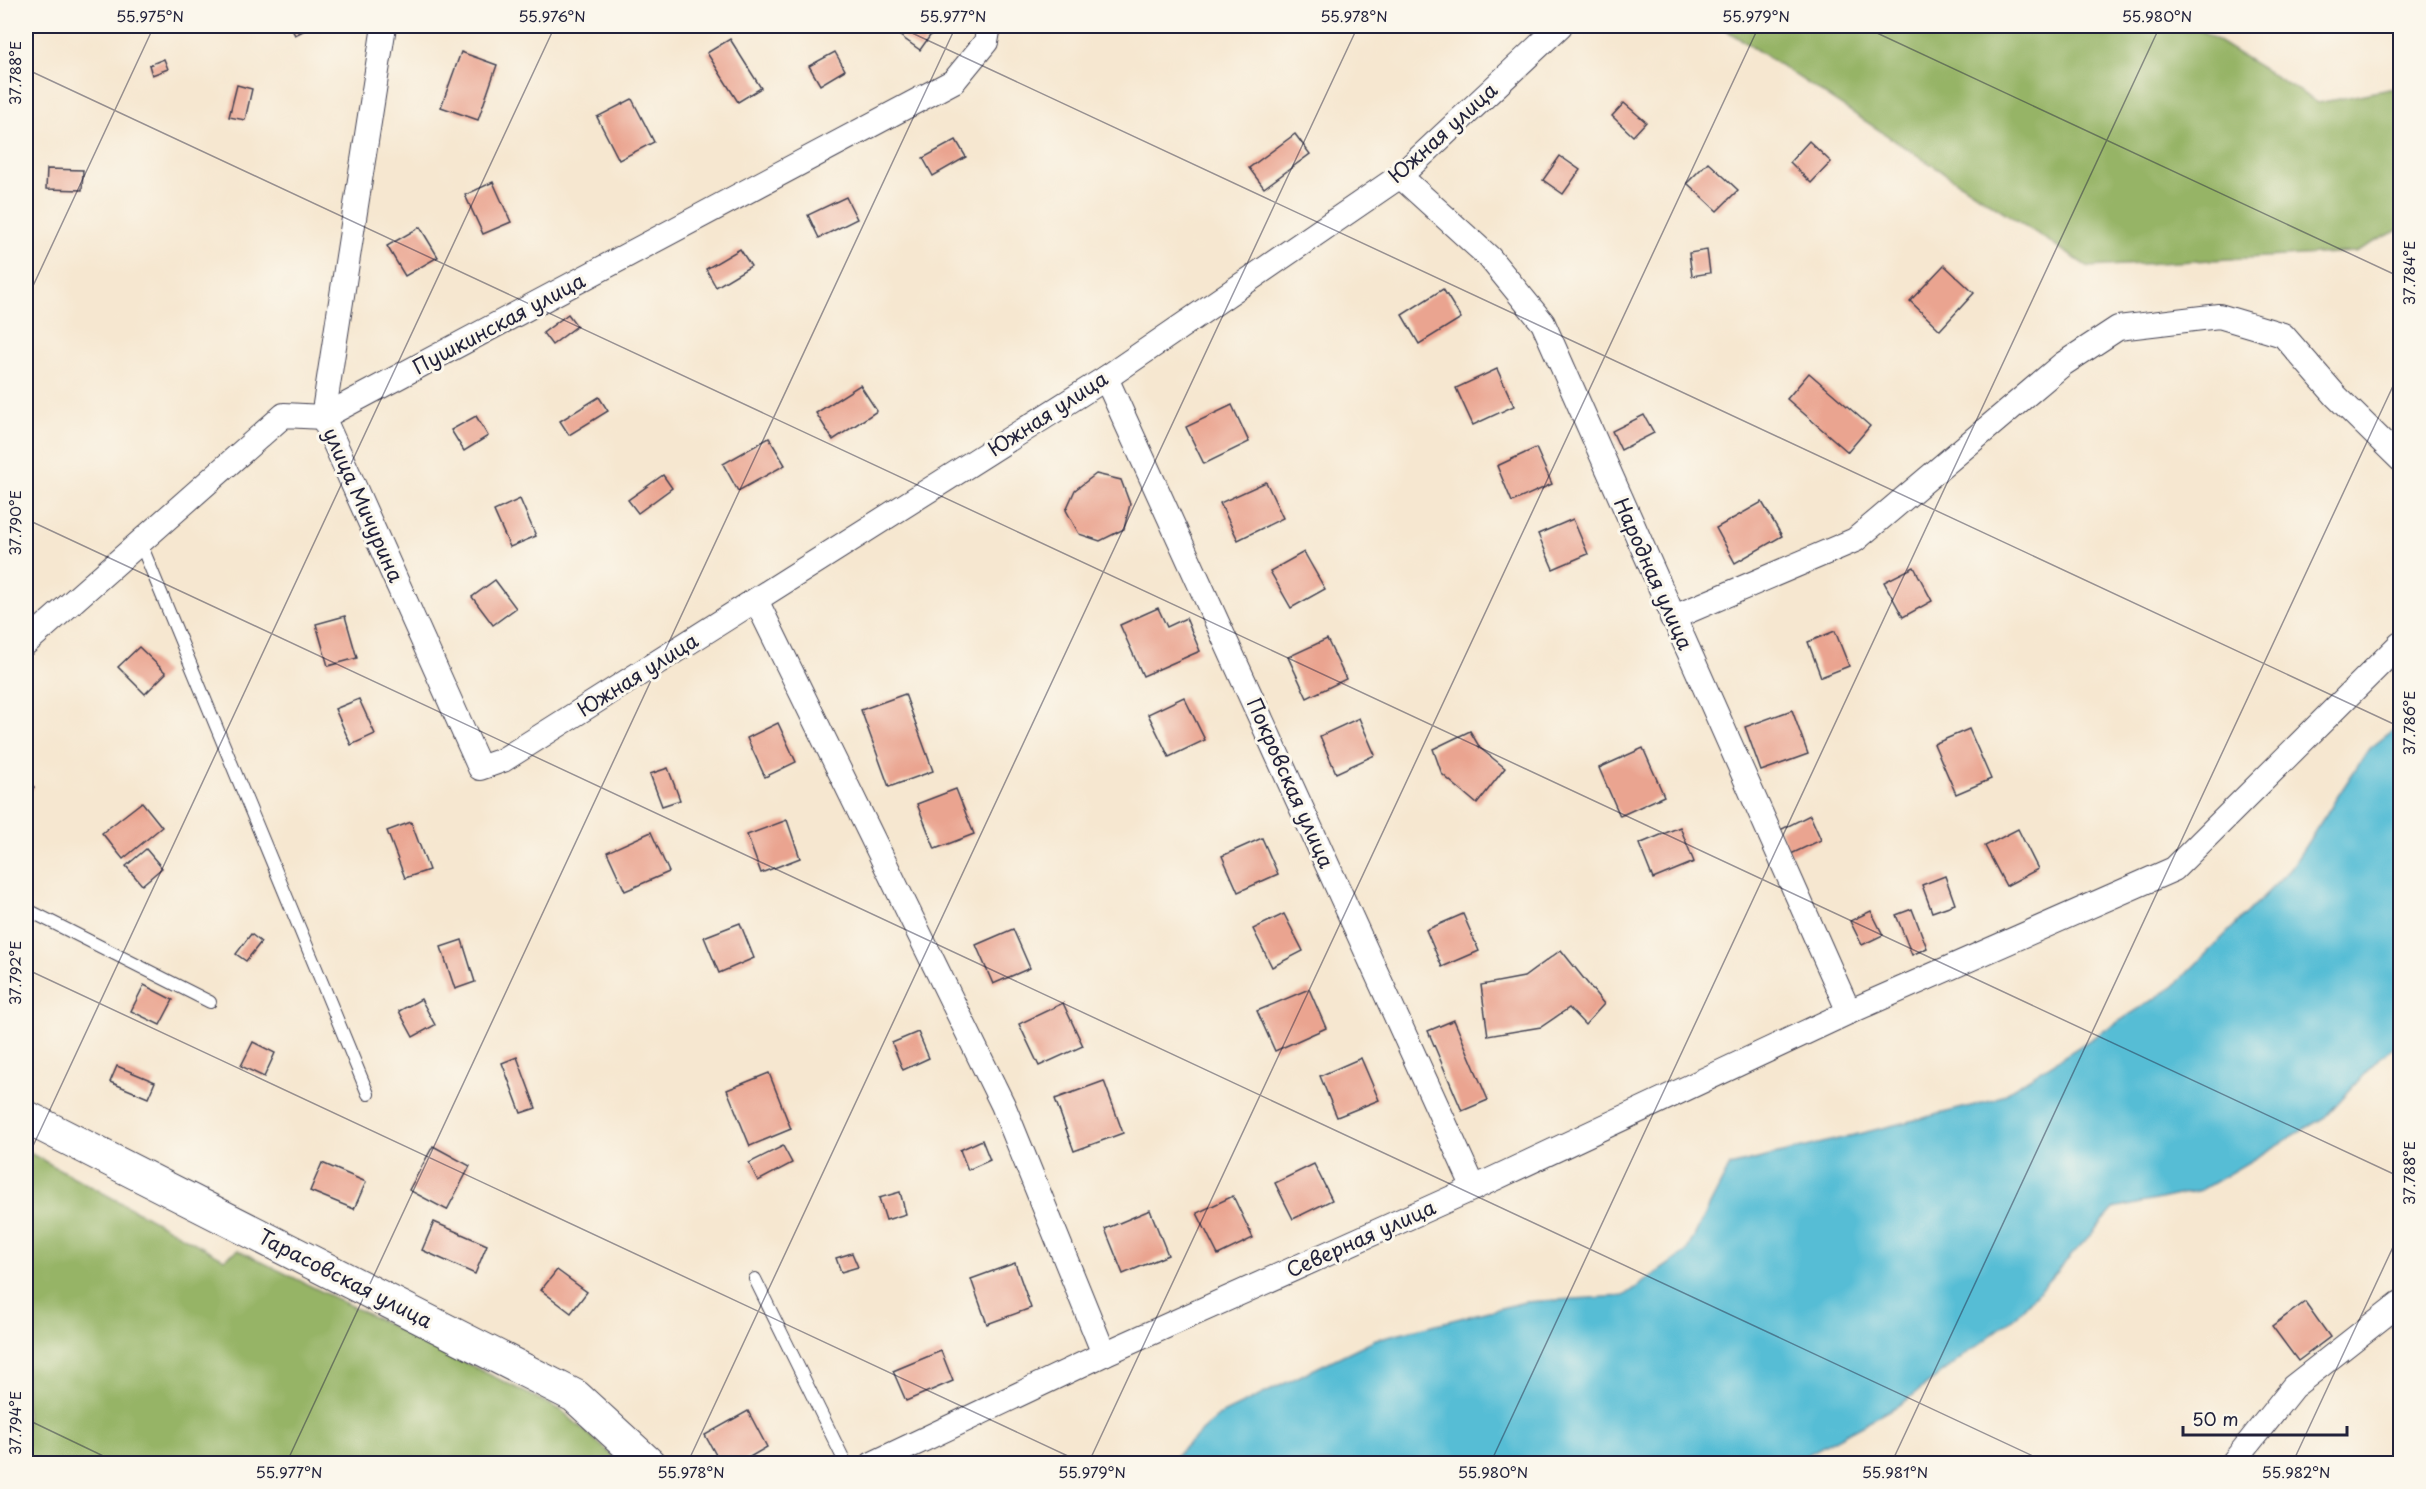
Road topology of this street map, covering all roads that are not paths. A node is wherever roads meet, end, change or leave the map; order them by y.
1 (384, 26) edge
2 (989, 26) edge
3 (1560, 26) edge
4 (1400, 176) junction
5 (1106, 378) junction
6 (323, 417) junction
7 (2400, 459) edge
8 (140, 542) junction
9 (756, 600) junction
10 (1672, 618) junction
11 (26, 644) edge
12 (2400, 644) edge
13 (503, 760) joint
14 (26, 909) edge
15 (210, 1002) dead end
16 (1849, 1012) junction
17 (368, 1094) dead end
18 (26, 1117) edge
19 (1474, 1188) junction
20 (755, 1279) dead end
21 (2400, 1303) edge
22 (1104, 1354) junction
23 (649, 1464) edge
24 (846, 1464) edge
25 (872, 1464) edge
26 (2232, 1464) edge

1 - 6 street, улица Мичурина
2 - 6 street, Пушкинская улица
3 - 4 street, Южная улица
4 - 5 street, Южная улица
4 - 10 street, Народная улица
5 - 9 street, Южная улица
5 - 19 street, Покровская улица
6 - 8 street
6 - 13 street, улица Мичурина
7 - 10 street
8 - 11 street
8 - 17 lane
9 - 13 street, Южная улица
9 - 22 street
10 - 16 street, Народная улица
12 - 16 street, Северная улица
14 - 15 lane
16 - 19 street, Северная улица
18 - 23 main road, Тарасовская улица
19 - 22 street, Северная улица
20 - 24 lane
21 - 26 street
22 - 25 street, Северная улица

